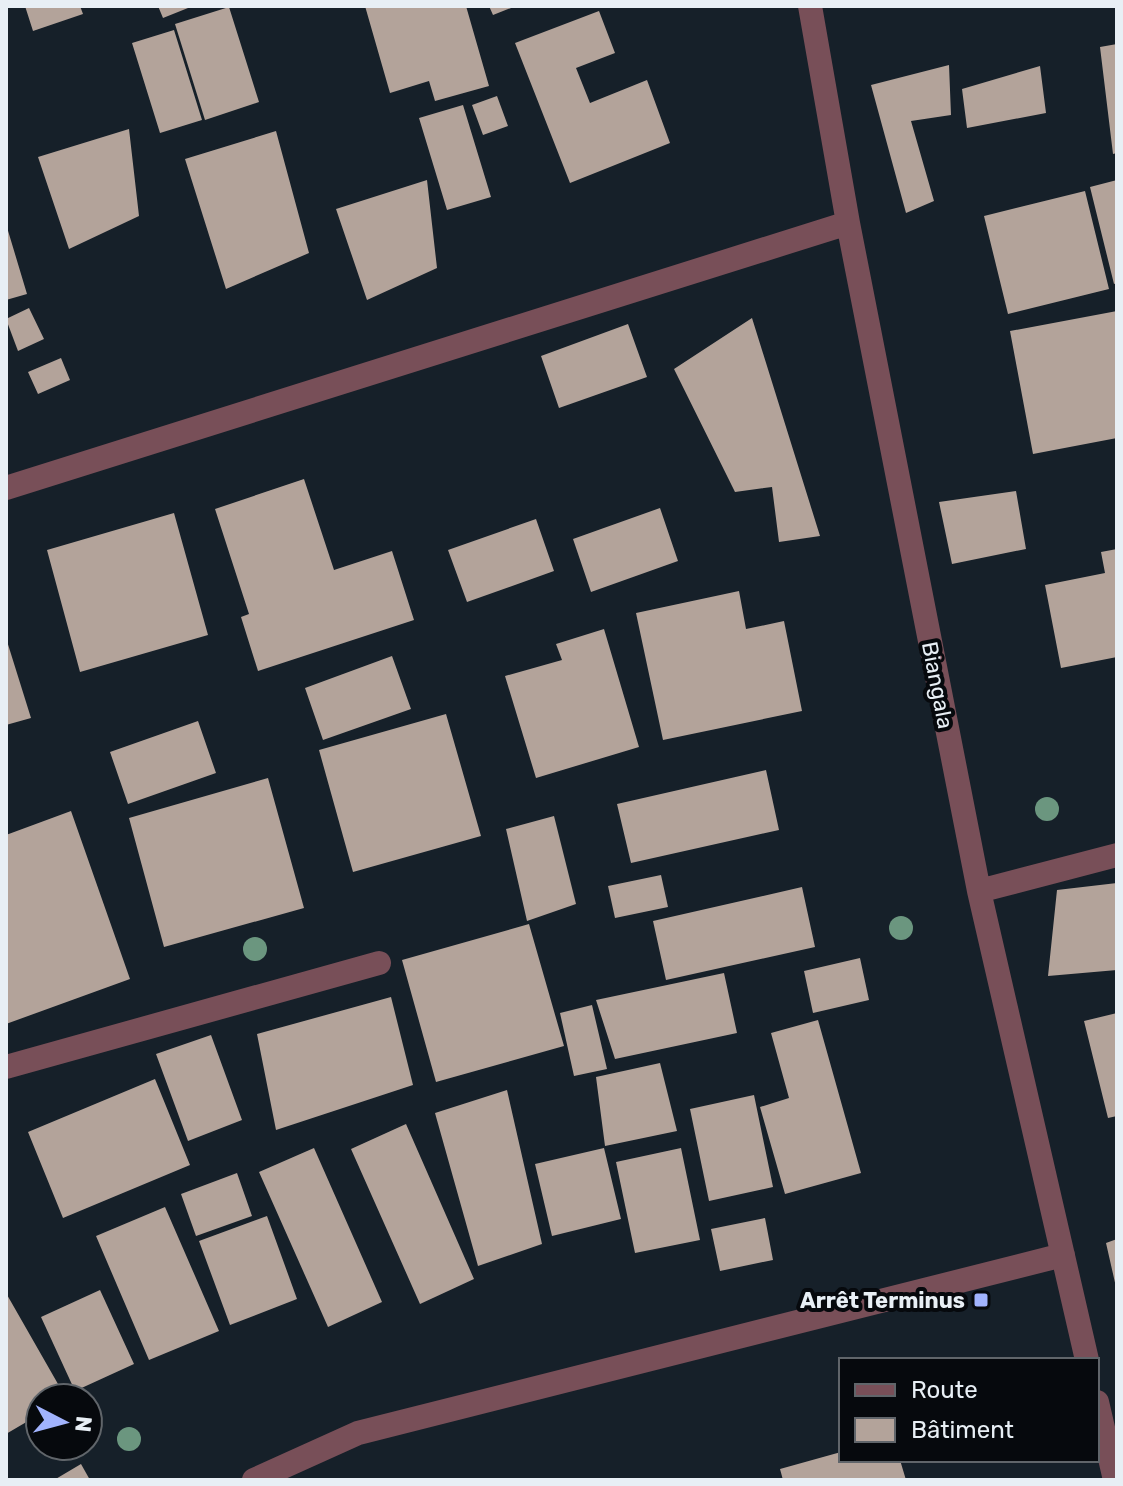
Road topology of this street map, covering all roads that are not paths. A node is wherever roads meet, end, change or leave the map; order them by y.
1 (810, 6) edge
2 (848, 223) junction
3 (6, 488) edge
4 (1117, 855) edge
5 (979, 891) junction
6 (379, 963) dead end
7 (6, 1067) edge
8 (1063, 1255) junction
9 (1087, 1358) edge
10 (1099, 1411) edge
11 (254, 1480) edge
12 (1115, 1480) edge

1 - 2 street, Biangala
2 - 3 street
2 - 5 street, Biangala
4 - 5 street
5 - 8 street, Biangala
6 - 7 street
8 - 9 street, Biangala
8 - 11 street
10 - 12 street

